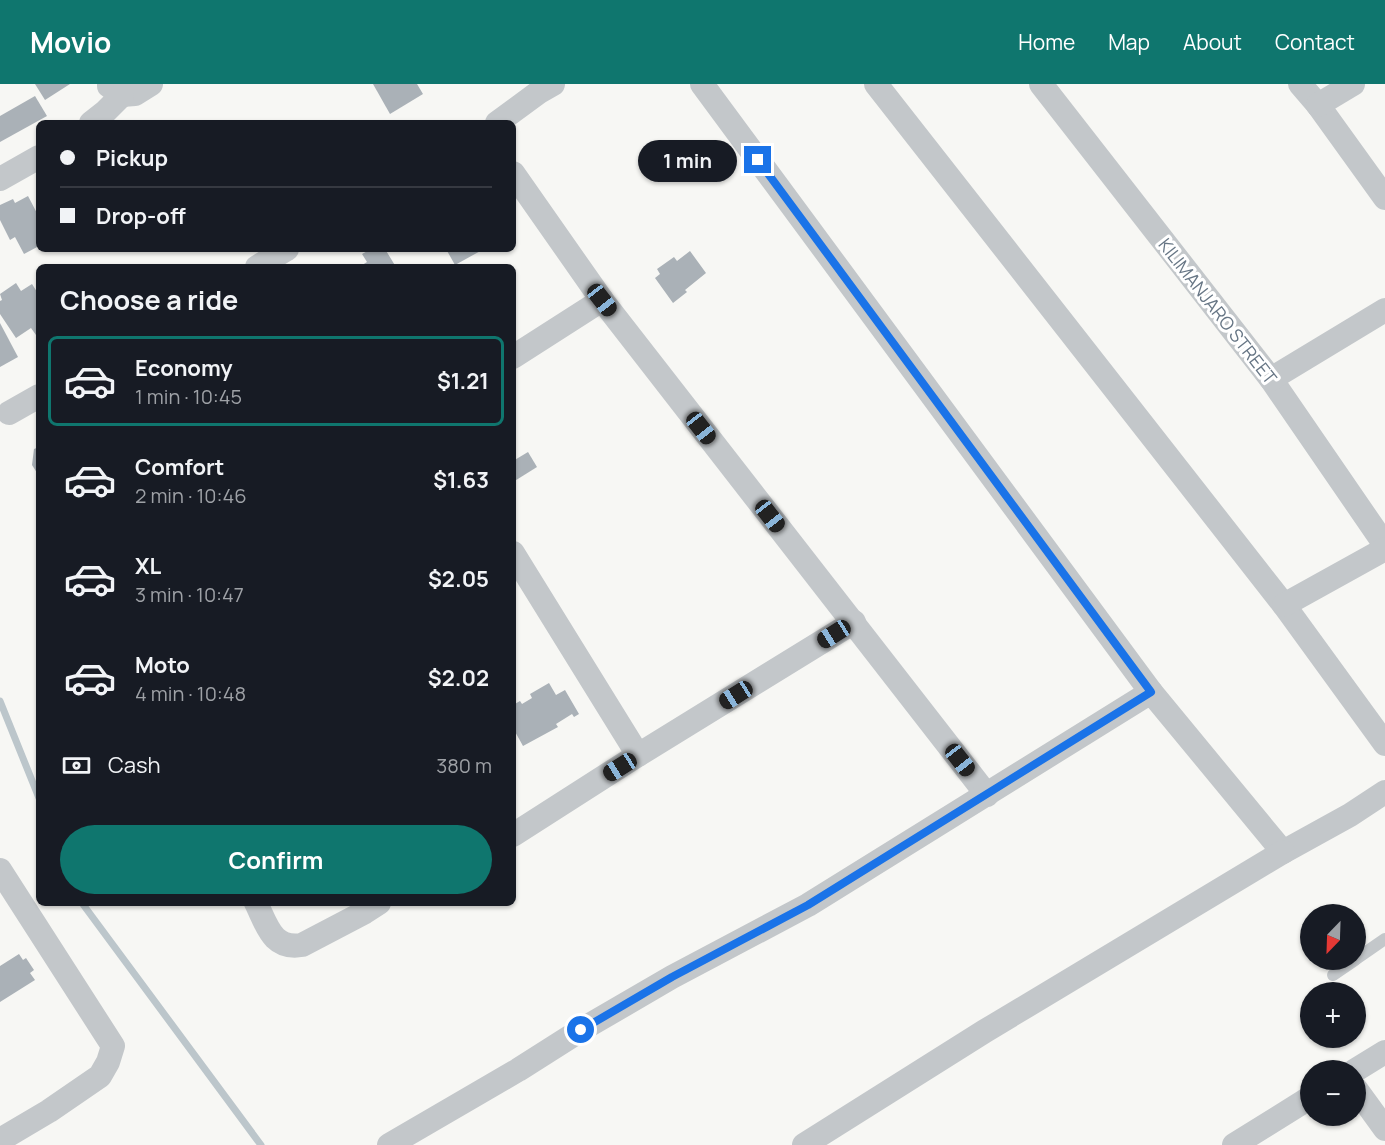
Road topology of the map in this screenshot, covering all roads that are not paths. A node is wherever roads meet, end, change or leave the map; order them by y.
1 (151, 84) edge
2 (552, 84) edge
3 (702, 84) edge
4 (876, 84) edge
5 (1041, 84) edge
6 (1300, 84) edge
7 (1353, 84) edge
8 (116, 89) edge
9 (1318, 105) junction
10 (95, 120) edge
11 (501, 120) edge
12 (36, 159) edge
13 (516, 177) edge
14 (0, 179) edge
15 (1385, 198) edge
16 (282, 252) edge
17 (261, 264) edge
18 (602, 300) junction
19 (1385, 310) edge
20 (516, 355) edge
21 (1271, 379) junction
22 (36, 398) edge
23 (9, 414) dead end
24 (1385, 547) edge
25 (516, 558) edge
26 (1284, 605) junction
27 (854, 622) junction
28 (1151, 692) junction
29 (1385, 744) edge
30 (638, 755) junction
31 (1385, 792) edge
32 (987, 795) junction
33 (516, 833) edge
34 (1283, 852) junction
35 (0, 870) edge
36 (258, 906) edge
37 (374, 906) edge
38 (1385, 939) edge
39 (1366, 952) edge
40 (1340, 970) edge
41 (1333, 975) dead end
42 (1385, 1052) edge
43 (1366, 1064) edge
44 (1366, 1103) edge
45 (1300, 1104) edge
46 (1385, 1129) edge
47 (0, 1140) edge
48 (389, 1145) edge
49 (804, 1145) edge
50 (1234, 1145) edge

1 - 8 street
2 - 11 street
3 - 28 street
4 - 26 street
5 - 21 street, KILIMANJARO STREET
6 - 9 street
7 - 9 street
8 - 10 street
9 - 15 street
12 - 14 street
13 - 18 street
16 - 17 street
18 - 20 street
18 - 27 street
19 - 21 street
21 - 24 street, KILIMANJARO STREET
22 - 23 street
24 - 26 street
25 - 30 street
26 - 29 street
27 - 30 street
27 - 32 street
28 - 32 street
28 - 34 street
30 - 33 street
31 - 34 street
32 - 48 street
34 - 49 street
35 - 47 street
36 - 37 street
38 - 39 lane
40 - 41 lane
42 - 43 street
44 - 46 street
45 - 50 street

